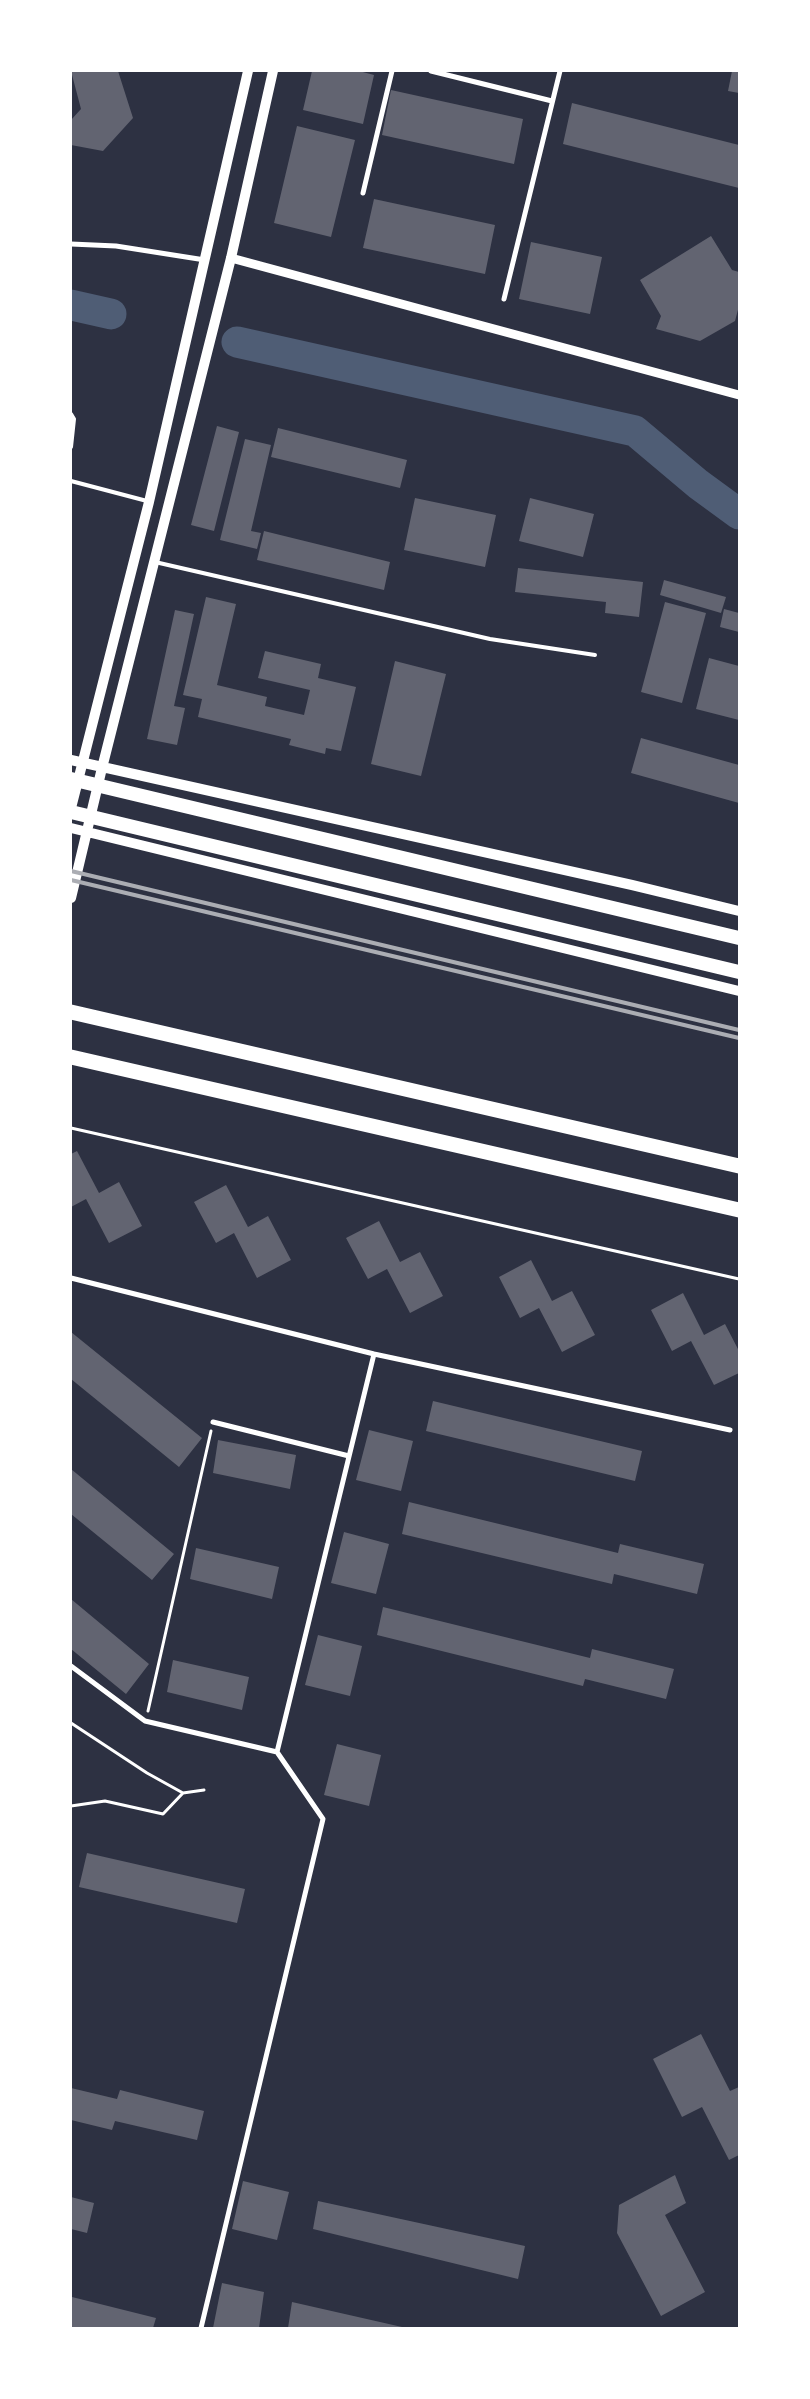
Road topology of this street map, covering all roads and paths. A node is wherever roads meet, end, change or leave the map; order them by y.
1 (248, 71) edge
2 (273, 71) edge
3 (392, 71) edge
4 (431, 71) edge
5 (560, 71) edge
6 (552, 101) junction
7 (363, 193) dead end
8 (71, 244) edge
9 (231, 258) junction
10 (205, 260) junction
11 (504, 299) dead end
12 (739, 395) edge
13 (71, 414) edge
14 (71, 447) edge
15 (71, 481) edge
16 (149, 502) junction
17 (154, 562) junction
18 (595, 655) dead end
19 (71, 760) edge
20 (84, 763) junction
21 (102, 768) junction
22 (71, 779) edge
23 (71, 808) edge
24 (71, 812) edge
25 (71, 828) edge
26 (87, 832) junction
27 (71, 898) edge
28 (739, 911) edge
29 (739, 938) edge
30 (739, 972) edge
31 (739, 991) edge
32 (71, 1012) edge
33 (71, 1058) edge
34 (71, 1128) edge
35 (739, 1166) edge
36 (739, 1210) edge
37 (71, 1278) edge
38 (739, 1279) edge
39 (374, 1354) junction
40 (213, 1422) joint
41 (730, 1430) dead end
42 (349, 1456) junction
43 (71, 1666) edge
44 (146, 1721) junction
45 (71, 1723) edge
46 (277, 1752) junction
47 (204, 1790) dead end
48 (183, 1793) junction
49 (71, 1806) edge
50 (201, 2328) edge

1 - 10 main road
2 - 9 main road
3 - 7 street
4 - 6 street
5 - 6 street
6 - 11 street
8 - 10 street
9 - 12 street
9 - 17 main road
10 - 16 main road
13 - 14 lane
15 - 16 lane
16 - 20 main road
17 - 18 lane
17 - 21 main road
19 - 20 main road
20 - 21 main road
20 - 23 main road
21 - 26 main road
21 - 28 main road
22 - 29 highway
24 - 30 highway
25 - 26 main road
26 - 27 main road
26 - 31 main road
32 - 35 highway
33 - 36 highway
34 - 38 path
37 - 39 street
39 - 41 street
39 - 42 street
40 - 42 street
40 - 44 path
42 - 46 street
43 - 44 street
44 - 46 street
45 - 48 path
46 - 50 street
47 - 48 path
48 - 49 path

